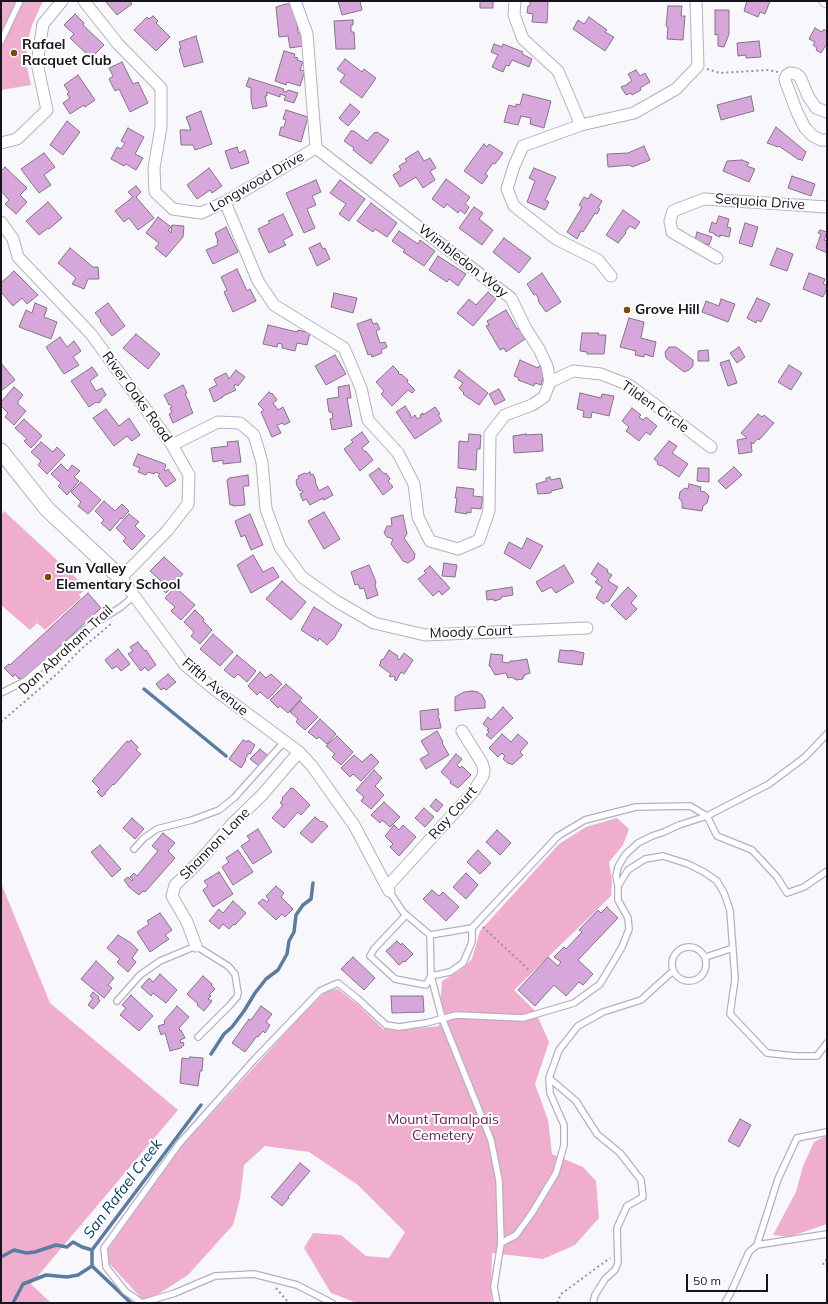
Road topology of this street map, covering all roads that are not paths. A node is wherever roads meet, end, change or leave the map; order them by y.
1 (20, 1) edge
2 (62, 1) edge
3 (84, 1) edge
4 (295, 1) edge
5 (515, 1) edge
6 (696, 1) edge
7 (1, 41) edge
8 (827, 112) edge
9 (581, 125) junction
10 (827, 140) edge
11 (1, 143) edge
12 (316, 148) junction
13 (224, 202) junction
14 (827, 207) edge
15 (1, 222) edge
16 (717, 258) dead end
17 (611, 276) dead end
18 (550, 382) junction
19 (172, 445) junction
20 (711, 447) dead end
21 (1, 451) edge
22 (121, 578) junction
23 (134, 596) junction
24 (587, 628) dead end
25 (1, 694) edge
26 (462, 731) dead end
27 (827, 734) edge
28 (284, 742) junction
29 (299, 752) junction
30 (707, 816) junction
31 (134, 849) dead end
32 (827, 871) edge
33 (618, 886) junction
34 (388, 889) junction
35 (406, 915) junction
36 (472, 928) junction
37 (430, 935) junction
38 (196, 946) junction
39 (732, 948) junction
40 (706, 957) junction
41 (673, 971) junction
42 (431, 976) junction
43 (117, 1001) dead end
44 (442, 1018) junction
45 (198, 1037) dead end
46 (827, 1043) edge
47 (549, 1078) junction
48 (827, 1132) edge
49 (827, 1234) edge
50 (501, 1243) junction
51 (757, 1245) junction
52 (332, 1303) edge
53 (497, 1303) edge
54 (593, 1303) edge
55 (725, 1303) edge

1 - 7 lane
2 - 11 street
3 - 13 street, Longwood Drive
4 - 12 street, Longwood Drive
5 - 9 street
6 - 9 street
8 - 10 street
9 - 17 street
12 - 13 street, Longwood Drive
12 - 18 street, Wimbledon Way
13 - 18 street
14 - 16 street, Sequoia Drive
15 - 19 street, River Oaks Road
18 - 20 street, Tilden Circle
19 - 22 street, River Oaks Road
19 - 24 street, Moody Court
21 - 22 street, Fifth Avenue
22 - 23 street, Fifth Avenue
23 - 25 lane
23 - 28 street, Fifth Avenue
26 - 34 street, Ray Court
27 - 30 lane
28 - 29 street, Fifth Avenue
28 - 31 lane
29 - 34 street, Fifth Avenue
29 - 38 street, Shannon Lane
30 - 32 lane
30 - 33 lane
30 - 36 lane
33 - 39 lane
33 - 44 lane
34 - 35 lane
35 - 37 lane
35 - 42 lane
36 - 37 lane
36 - 42 lane
37 - 42 lane
38 - 43 lane
38 - 45 lane
39 - 40 lane
39 - 46 lane
40 - 41 lane
40 - 41 lane
41 - 47 lane
42 - 44 lane
44 - 50 lane
44 - 52 lane
47 - 50 lane
47 - 54 lane
48 - 51 lane
49 - 51 lane
50 - 53 lane
51 - 55 lane

